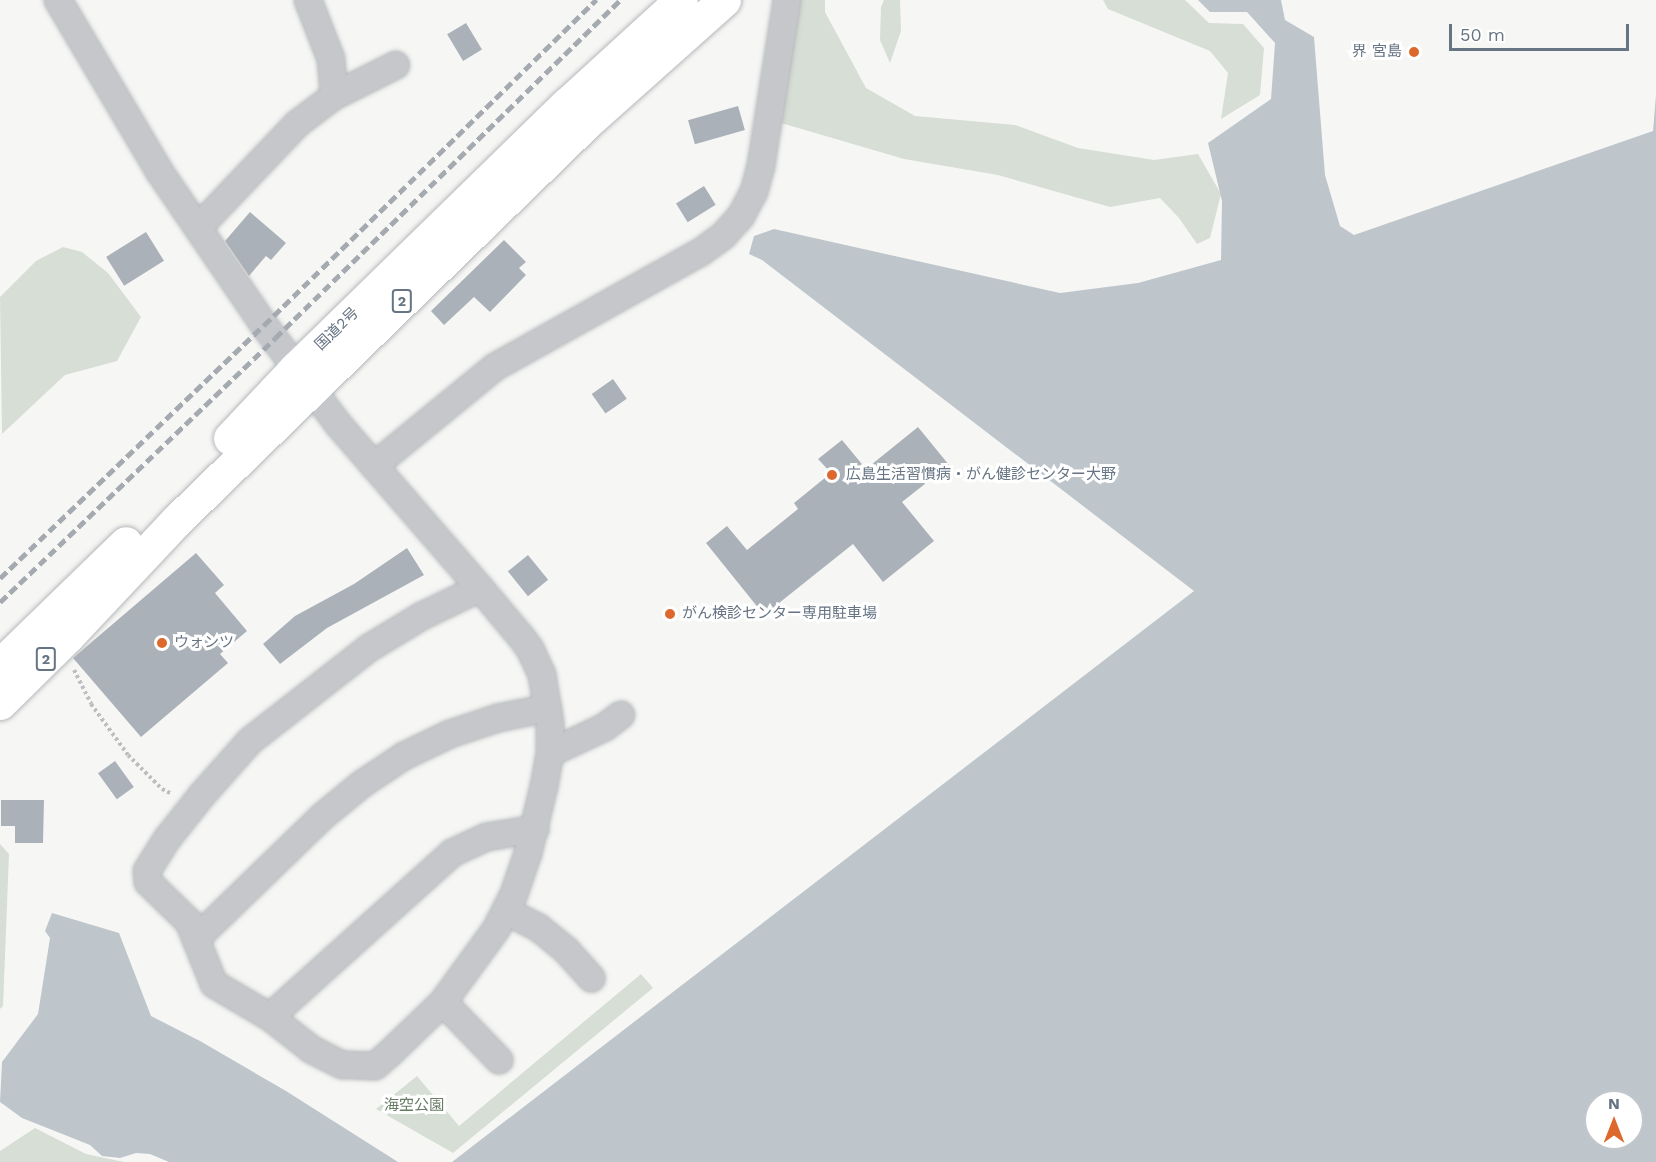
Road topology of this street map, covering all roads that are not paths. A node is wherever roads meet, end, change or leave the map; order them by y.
1 (58, 0) edge
2 (309, 0) edge
3 (681, 0) edge
4 (724, 0) edge
5 (787, 0) edge
6 (396, 65) dead end
7 (334, 96) junction
8 (198, 228) junction
9 (304, 378) junction
10 (375, 466) junction
11 (480, 588) junction
12 (0, 665) edge
13 (546, 699) junction
14 (0, 703) edge
15 (621, 715) dead end
16 (550, 753) junction
17 (535, 829) junction
18 (506, 911) junction
19 (197, 938) junction
20 (591, 978) dead end
21 (443, 1002) junction
22 (270, 1017) junction
23 (499, 1060) dead end

1 - 8 street
2 - 7 street
3 - 9 highway, 国道2号 / 2
4 - 9 highway, 国道2号 / 2
5 - 10 street
6 - 7 street
7 - 8 street
8 - 9 street
9 - 10 street
9 - 12 highway, 国道2号 / 2
9 - 14 highway, 国道2号 / 2
10 - 11 street
11 - 13 street
11 - 19 street
13 - 16 street
13 - 19 street
15 - 16 street
16 - 17 street
17 - 18 street
17 - 22 street
18 - 20 street
18 - 21 street
19 - 22 street
21 - 22 street
21 - 23 street

